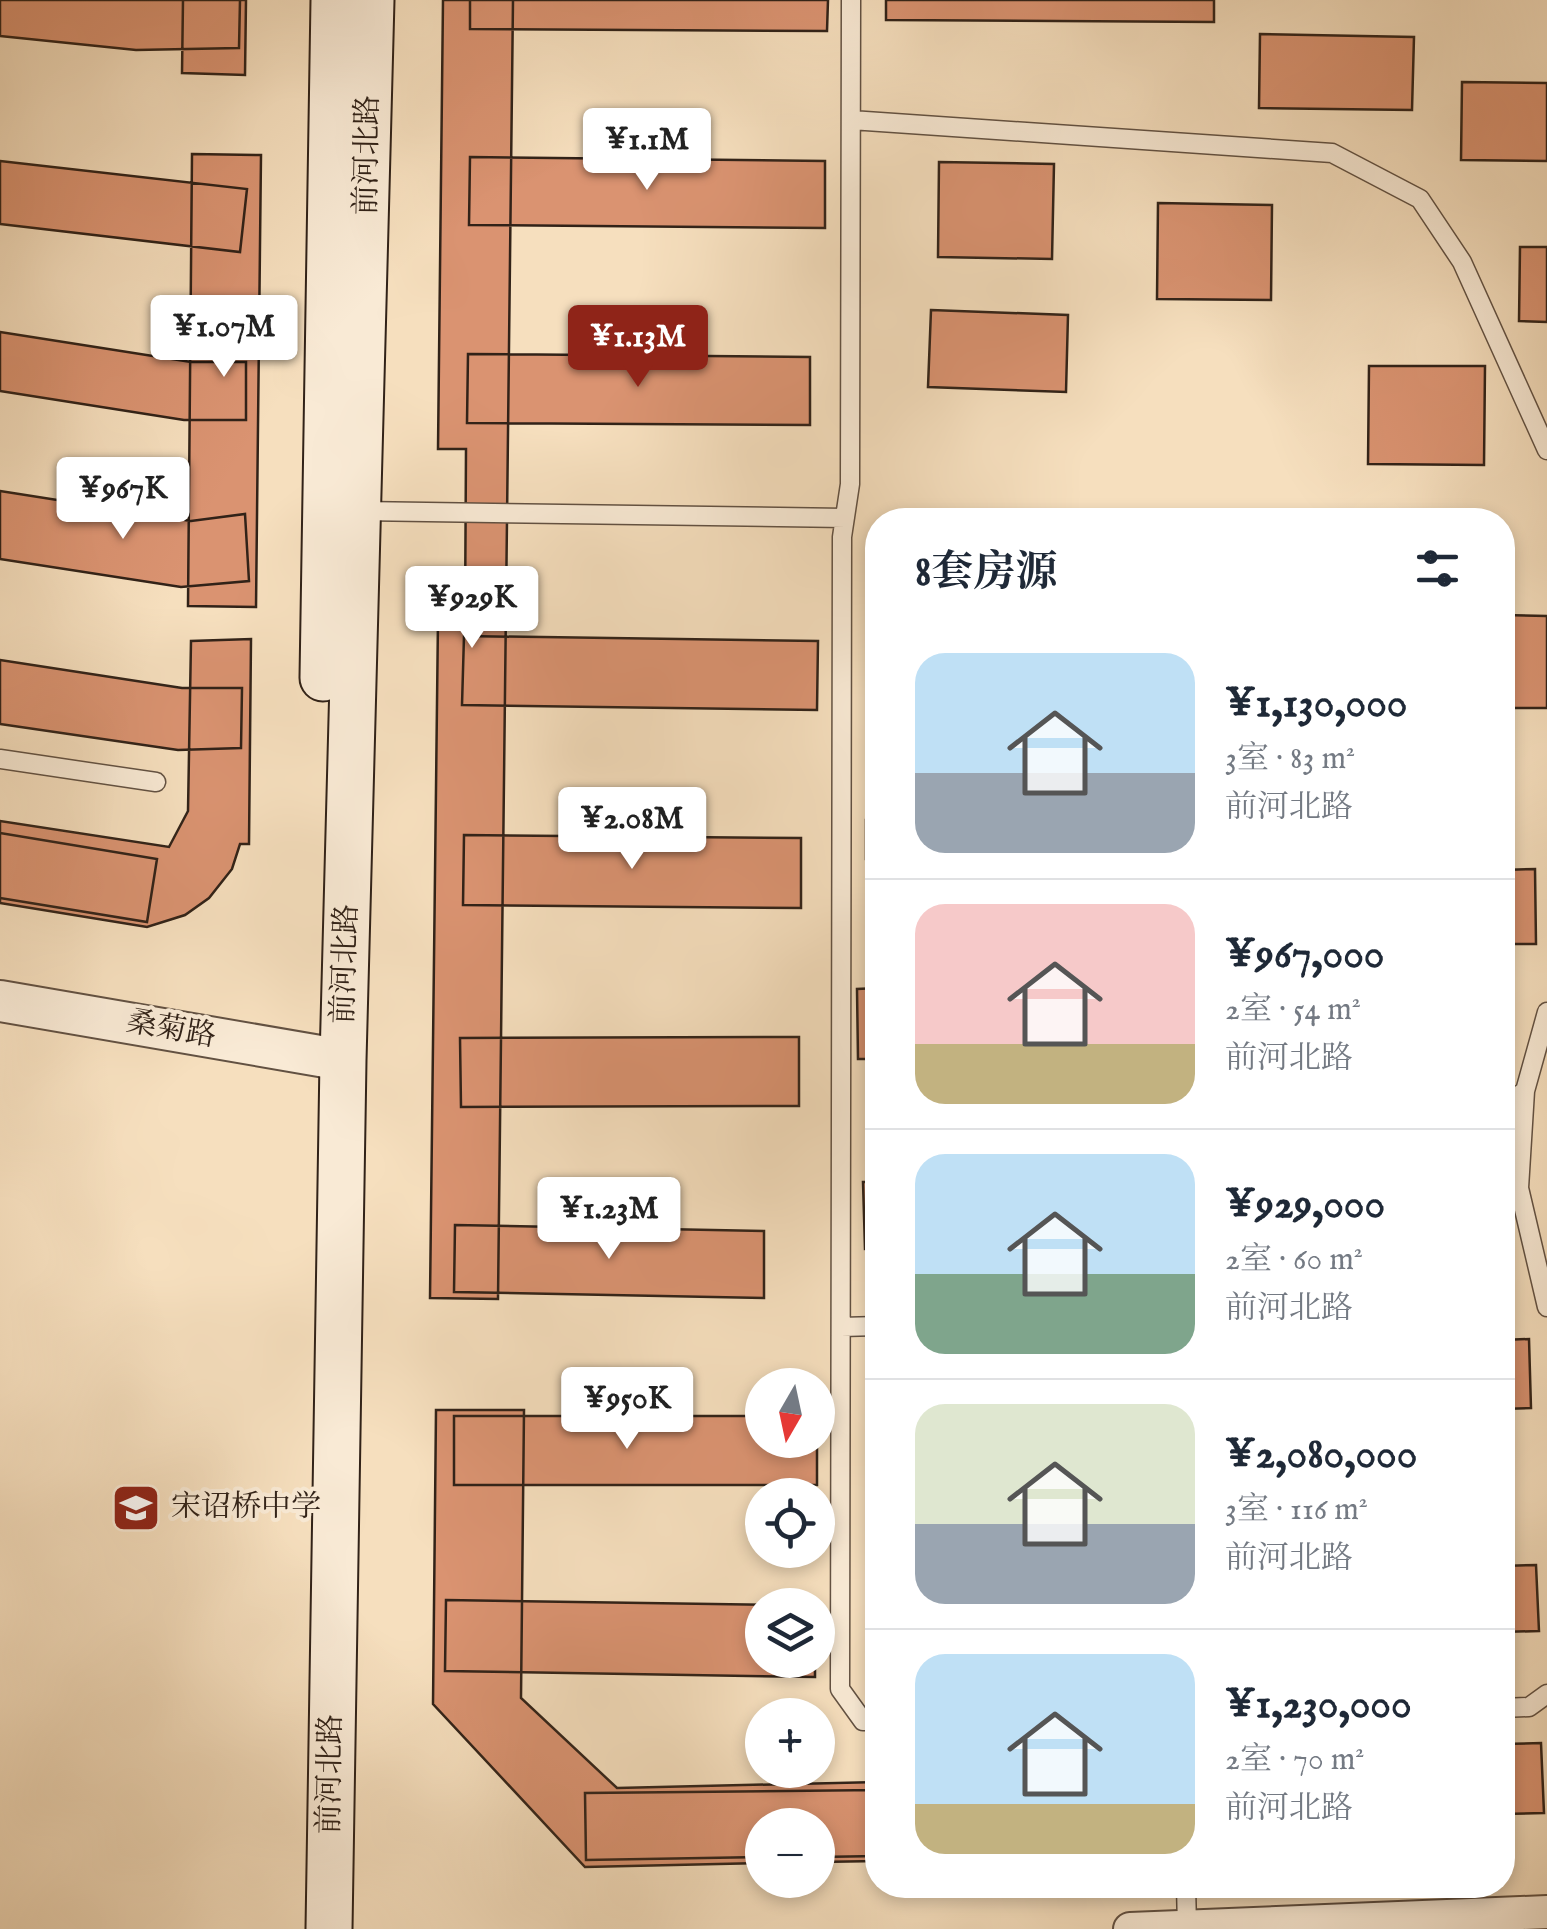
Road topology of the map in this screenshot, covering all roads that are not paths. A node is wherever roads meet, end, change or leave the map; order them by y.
1 (334, 0) edge
2 (371, 0) edge
3 (852, 0) edge
4 (851, 120) junction
5 (1547, 450) edge
6 (359, 511) junction
7 (845, 518) junction
8 (0, 759) edge
9 (156, 782) dead end
10 (0, 1001) edge
11 (1547, 1012) edge
12 (329, 1057) junction
13 (1525, 1091) junction
14 (1515, 1098) edge
15 (1547, 1306) edge
16 (865, 1326) edge
17 (841, 1327) junction
18 (1547, 1694) edge
19 (1515, 1708) edge
20 (865, 1721) edge
21 (1186, 1898) edge
22 (1547, 1912) edge
23 (1187, 1926) junction
24 (302, 1929) edge
25 (329, 1929) edge
26 (1130, 1929) edge

1 - 12 main road, 前河北路
2 - 6 main road, 前河北路
3 - 4 lane
4 - 5 lane
4 - 7 lane
6 - 7 lane
6 - 12 main road, 前河北路
7 - 17 lane
8 - 9 lane
10 - 12 street, 桑菊路
11 - 13 lane
12 - 24 main road, 前河北路
12 - 25 main road, 前河北路
13 - 14 lane
13 - 15 lane
16 - 17 lane
17 - 20 lane
18 - 19 lane
21 - 23 lane
22 - 23 street
23 - 26 street

